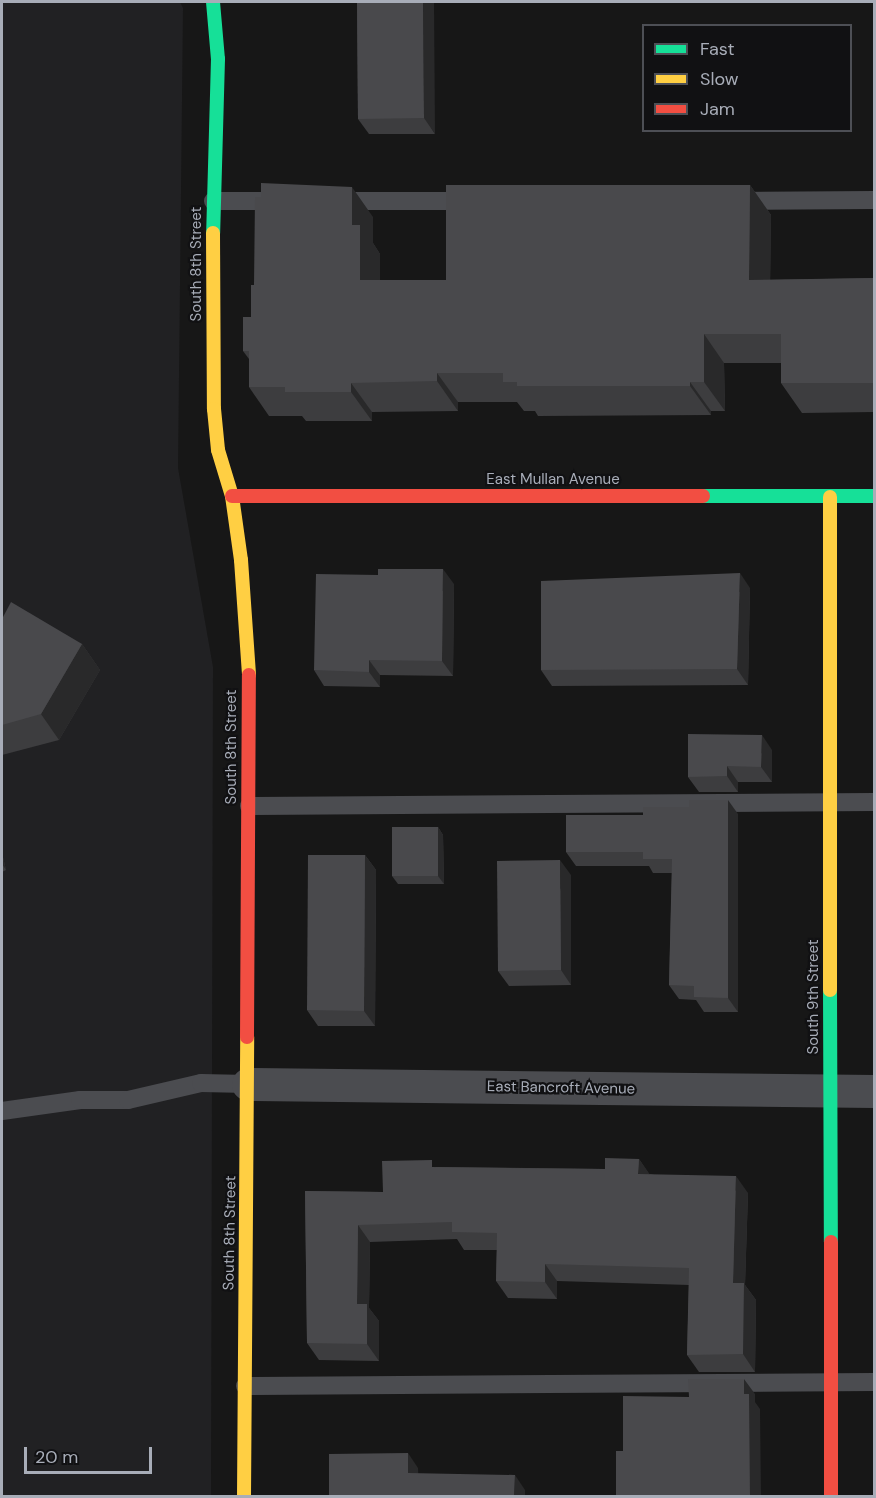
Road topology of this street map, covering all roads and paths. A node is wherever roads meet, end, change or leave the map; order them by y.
1 (213, 2) edge
2 (874, 200) edge
3 (213, 201) junction
4 (296, 201) edge
5 (319, 201) edge
6 (485, 201) edge
7 (721, 201) edge
8 (232, 496) junction
9 (830, 496) junction
10 (874, 496) edge
11 (829, 802) junction
12 (874, 802) edge
13 (249, 806) junction
14 (248, 1084) junction
15 (831, 1090) junction
16 (874, 1091) edge
17 (2, 1111) edge
18 (830, 1381) junction
19 (874, 1382) edge
20 (245, 1386) junction
21 (244, 1497) edge
22 (831, 1497) edge

1 - 3 street, South 8th Street
2 - 7 lane
3 - 4 lane
3 - 8 street, South 8th Street
5 - 6 lane
8 - 9 street, East Mullan Avenue
8 - 13 street, South 8th Street
9 - 10 street, East Mullan Avenue
9 - 11 street, South 9th Street
11 - 12 lane
11 - 13 lane
11 - 15 street, South 9th Street
13 - 14 street, South 8th Street
14 - 15 street, East Bancroft Avenue
14 - 17 lane
14 - 20 street, South 8th Street
15 - 16 street, East Bancroft Avenue
15 - 18 street, South 9th Street
18 - 19 lane
18 - 20 lane
18 - 22 street, South 9th Street
20 - 21 street, South 8th Street

